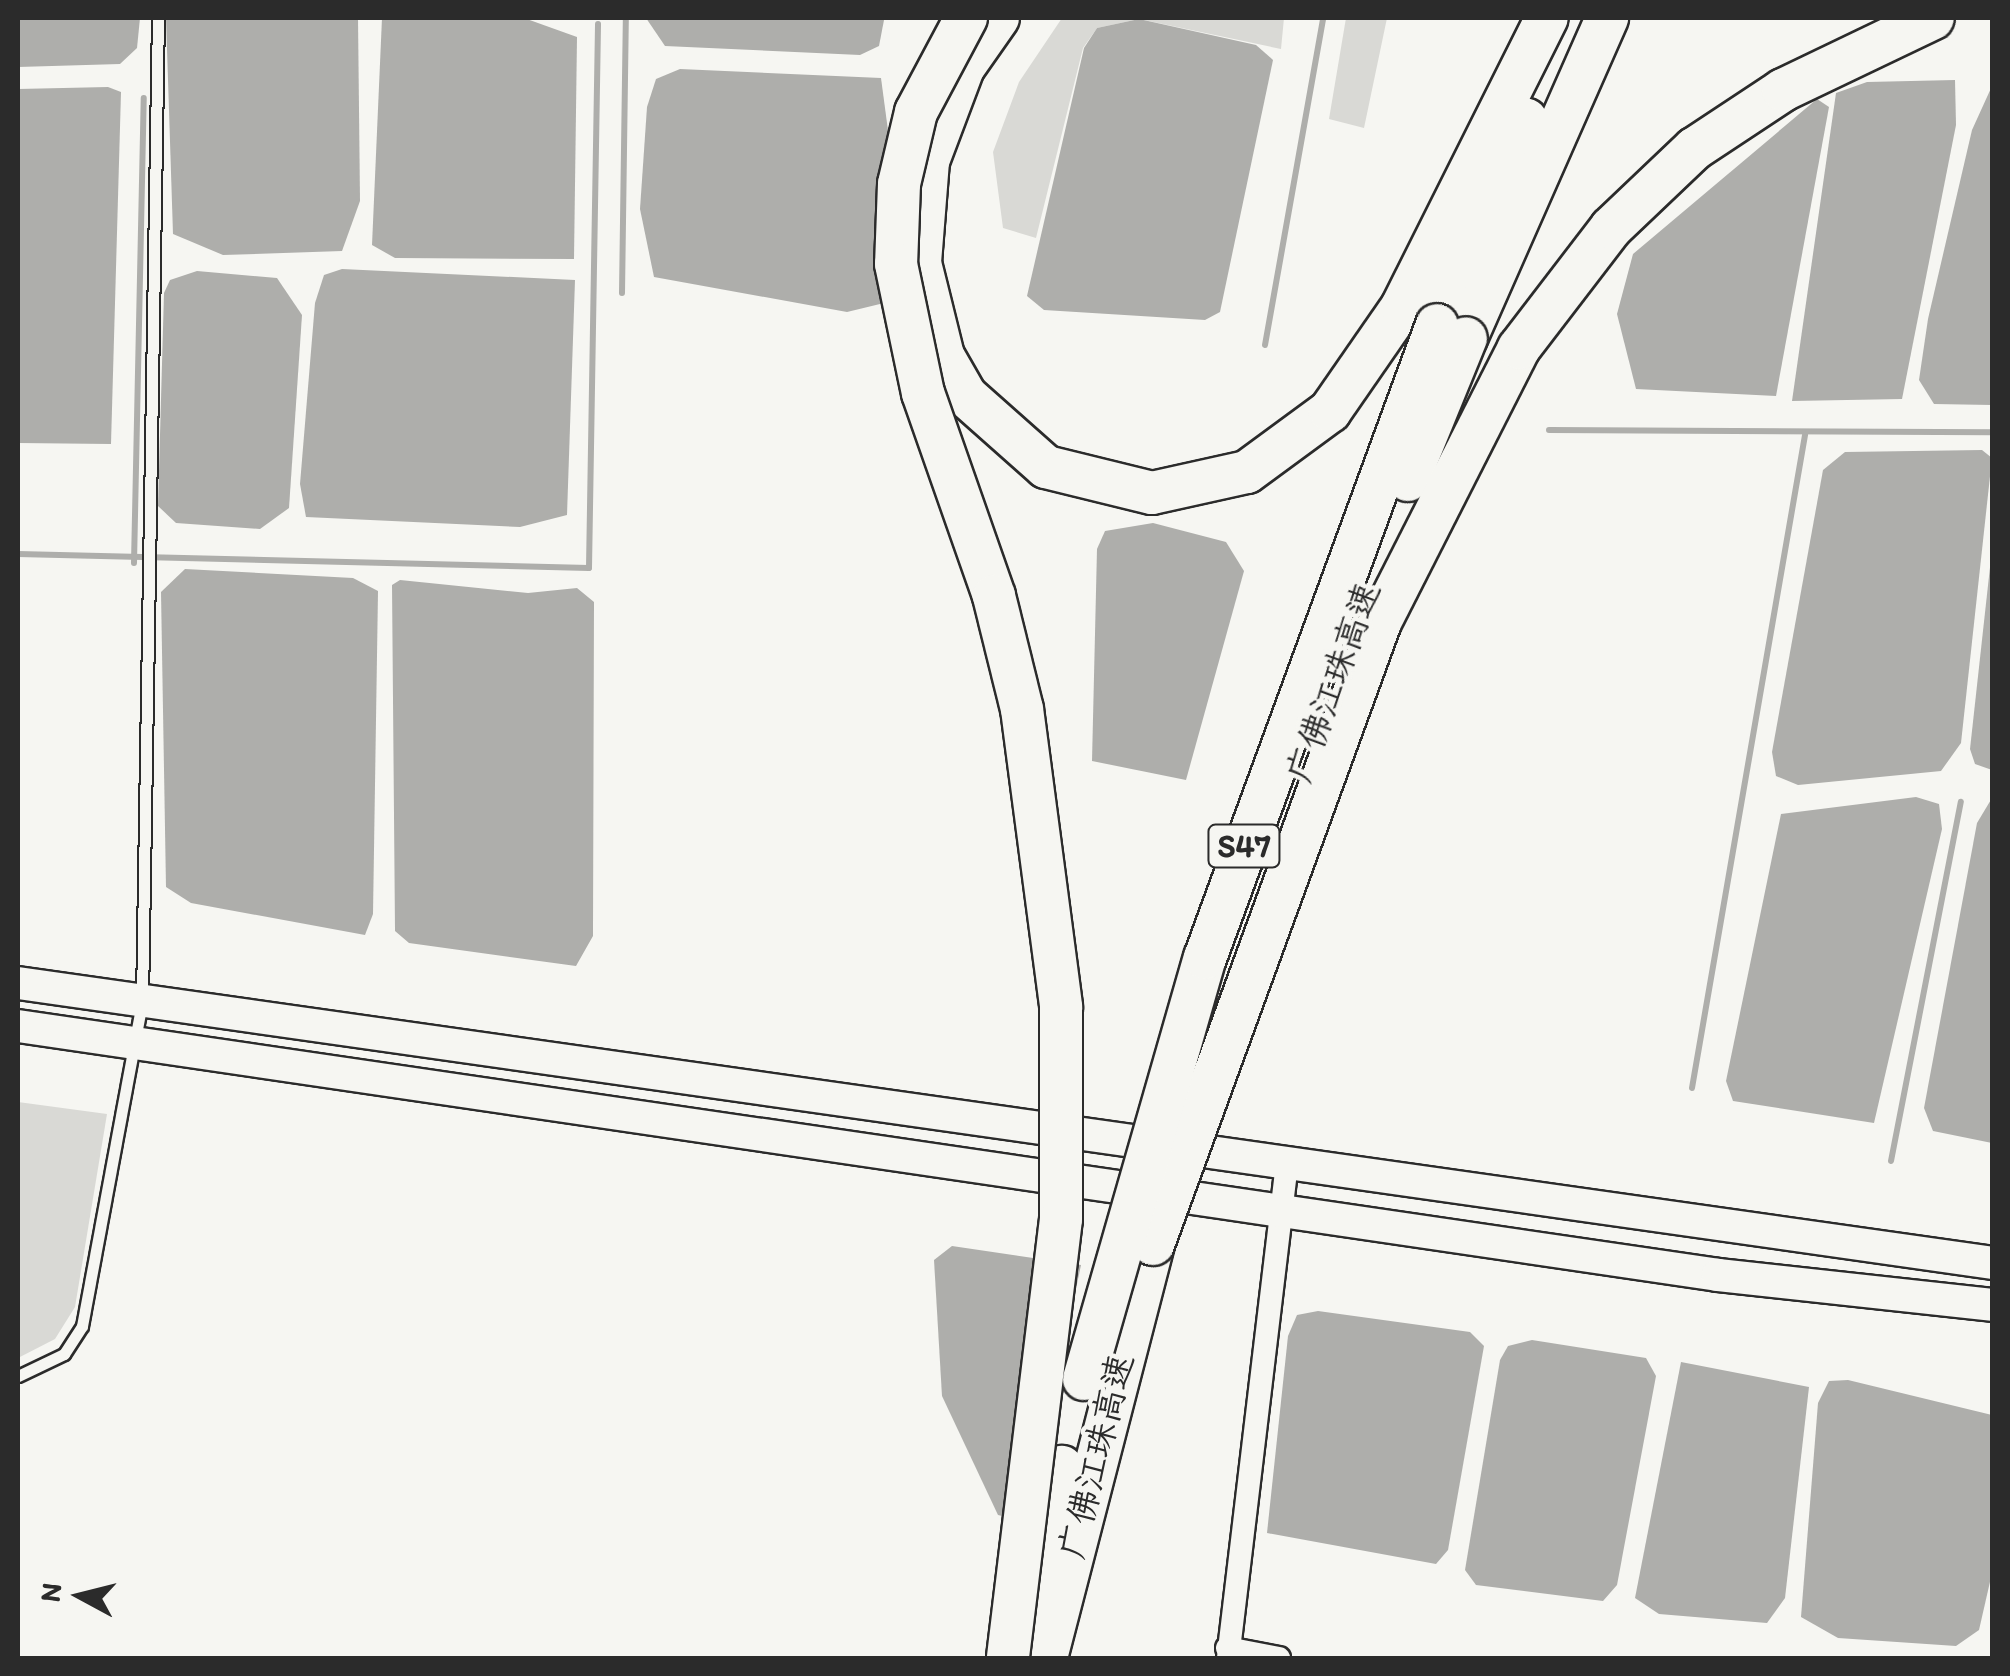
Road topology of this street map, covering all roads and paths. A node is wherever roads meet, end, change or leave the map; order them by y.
1 (158, 18) edge
2 (966, 18) edge
3 (998, 18) edge
4 (1547, 18) edge
5 (1570, 18) edge
6 (1606, 18) edge
7 (1933, 18) edge
8 (1435, 323) junction
9 (18, 983) edge
10 (142, 1001) junction
11 (18, 1026) edge
12 (134, 1044) junction
13 (1286, 1169) junction
14 (1280, 1213) junction
15 (1153, 1244) junction
16 (1992, 1263) edge
17 (1992, 1304) edge
18 (18, 1376) edge
19 (1228, 1654) edge
20 (1011, 1658) edge
21 (1046, 1658) edge
22 (1279, 1658) edge

1 - 10 lane
2 - 20 highway, bridge
3 - 8 highway
4 - 8 highway
5 - 8 highway, 广佛江珠高速 / S47
6 - 8 highway, 广佛江珠高速 / S47
7 - 15 highway, bridge
8 - 15 highway, 广佛江珠高速 / S47, bridge
8 - 20 highway, 广佛江珠高速 / S47, bridge
9 - 10 main road
10 - 12 lane
10 - 13 main road
11 - 12 main road
12 - 14 main road
12 - 18 lane
13 - 14 street
13 - 16 main road
14 - 17 main road
14 - 19 street
15 - 21 highway, 广佛江珠高速 / S47
19 - 22 street

